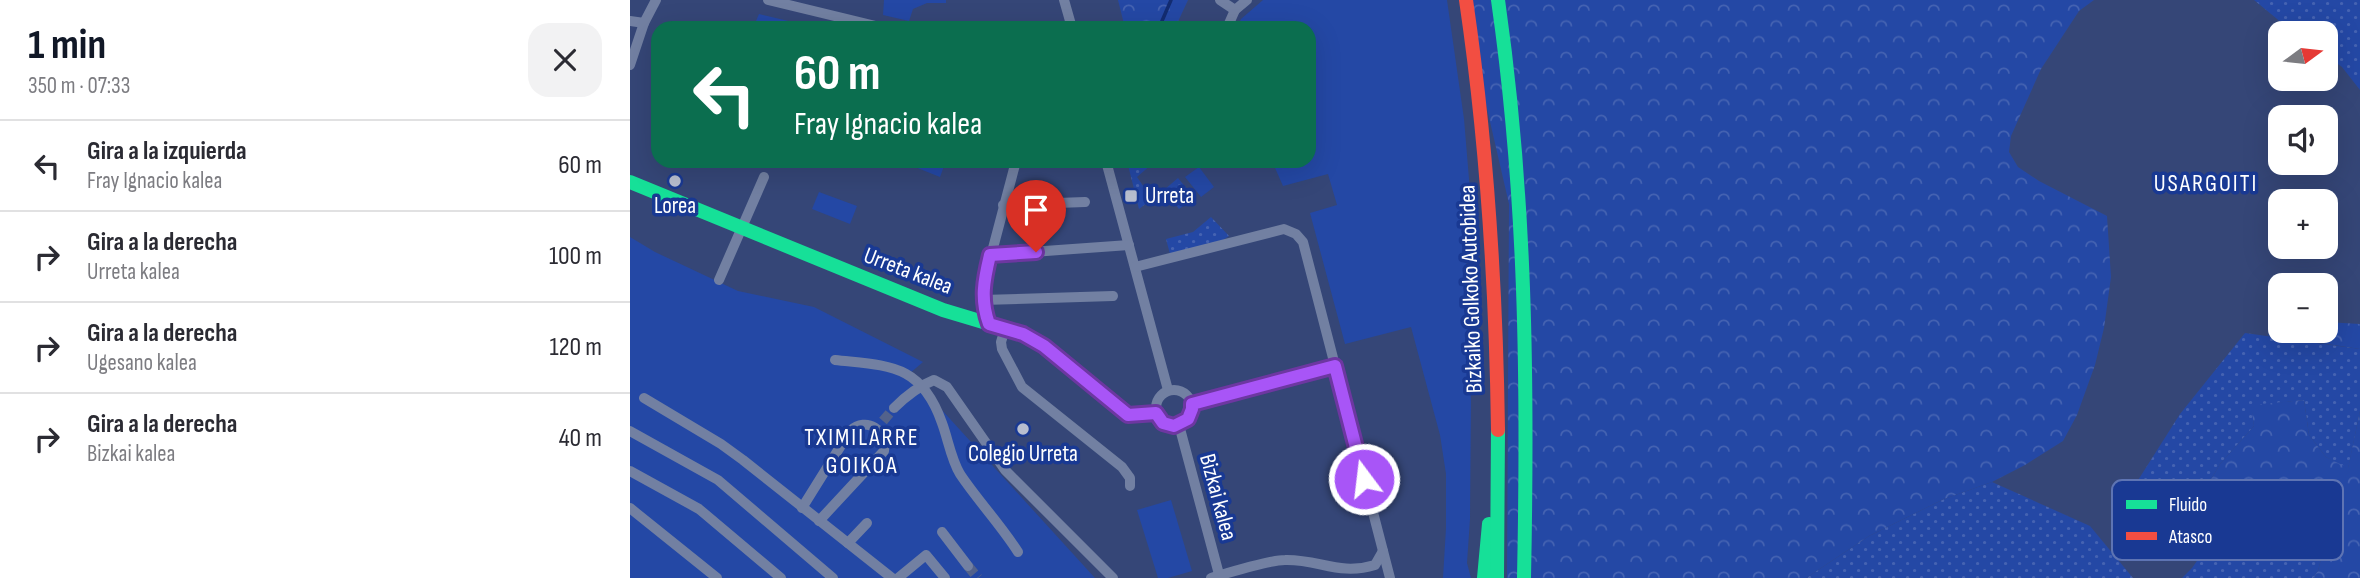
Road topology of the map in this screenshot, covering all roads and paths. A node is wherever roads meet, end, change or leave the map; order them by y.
1 (656, 0) edge
2 (768, 0) edge
3 (1064, 0) edge
4 (1220, 0) edge
5 (1247, 0) edge
6 (1466, 0) edge
7 (1498, 0) edge
8 (1235, 10) junction
9 (630, 21) edge
10 (855, 21) edge
11 (1070, 21) edge
12 (1230, 21) edge
13 (644, 23) junction
14 (630, 65) edge
15 (1014, 168) edge
16 (1109, 168) edge
17 (764, 177) dead end
18 (630, 182) edge
19 (1084, 202) dead end
20 (1003, 205) junction
21 (743, 228) junction
22 (1129, 245) junction
23 (990, 255) junction
24 (1135, 267) junction
25 (719, 280) dead end
26 (1113, 296) dead end
27 (982, 300) junction
28 (989, 324) junction
29 (1005, 329) junction
30 (835, 360) dead end
31 (1335, 366) junction
32 (921, 387) junction
33 (1168, 390) junction
34 (644, 398) dead end
35 (1192, 404) junction
36 (894, 408) tunnel mouth
37 (1156, 413) junction
38 (1179, 425) junction
39 (630, 431) edge
40 (1499, 458) junction
41 (630, 471) edge
42 (1526, 474) junction
43 (1129, 486) dead end
44 (630, 508) edge
45 (802, 508) junction
46 (819, 521) junction
47 (867, 523) dead end
48 (942, 532) dead end
49 (848, 543) junction
50 (1383, 551) junction
51 (1018, 552) dead end
52 (701, 565) junction
53 (968, 566) tunnel mouth
54 (1217, 577) edge
55 (697, 578) edge
56 (717, 578) edge
57 (781, 578) edge
58 (833, 578) edge
59 (892, 578) edge
60 (898, 578) edge
61 (945, 578) edge
62 (1113, 578) edge
63 (1390, 578) edge
64 (1484, 578) edge
65 (1497, 578) edge
66 (1524, 578) edge
67 (1534, 578) edge

1 - 13 street
2 - 10 street
3 - 11 street
4 - 8 street
5 - 8 street
6 - 40 main road, Bizkaiko Golkoko Autobidea
7 - 42 main road
8 - 12 street
9 - 13 street
13 - 14 street
15 - 20 street
16 - 22 street
17 - 21 street
18 - 21 main road, Urreta kalea
19 - 20 street
20 - 23 street
21 - 25 street
21 - 28 main road, Urreta kalea
22 - 23 street
22 - 24 street
23 - 27 street
24 - 31 street
24 - 33 street
26 - 27 street
27 - 28 street
28 - 29 main road, Urreta kalea
29 - 37 main road, Urreta kalea
29 - 43 street
30 - 32 street
31 - 35 street
31 - 50 street
32 - 36 street
32 - 51 street
32 - 62 street
33 - 35 street
33 - 37 street
34 - 45 street
35 - 38 street
37 - 38 street
38 - 54 street, Bizkai kalea
39 - 58 street
40 - 64 main road
40 - 65 main road, Bizkaiko Golkoko Autobidea
41 - 57 street
42 - 66 main road
42 - 67 main road
44 - 52 street
45 - 46 street
45 - 46 street
46 - 49 street
47 - 49 street
48 - 53 street
49 - 59 street
50 - 54 street
50 - 63 street
52 - 55 street
52 - 56 street
60 - 61 street

